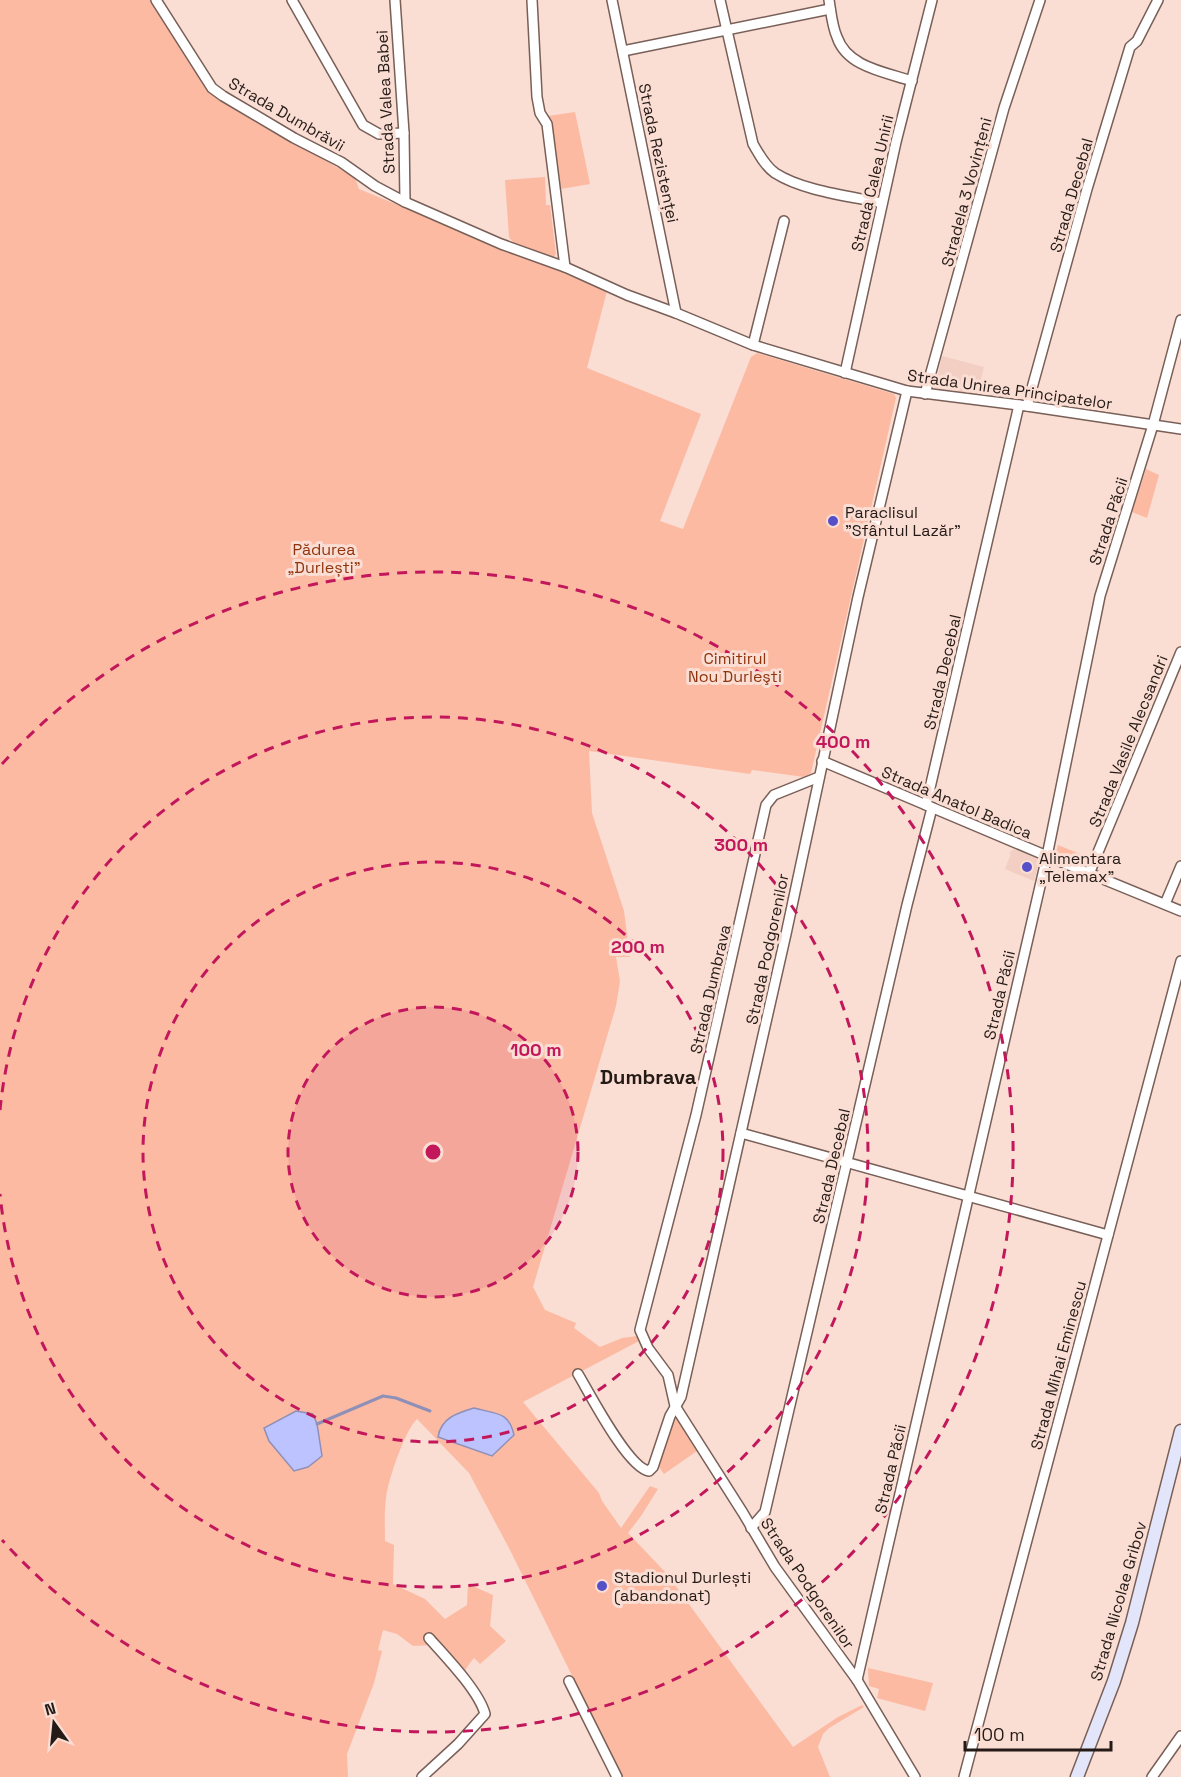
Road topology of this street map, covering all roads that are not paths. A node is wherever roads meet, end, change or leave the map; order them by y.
1 (156, 0) edge
2 (292, 0) edge
3 (395, 0) edge
4 (532, 0) edge
5 (612, 0) edge
6 (720, 0) edge
7 (932, 0) edge
8 (1040, 0) edge
9 (1158, 0) edge
10 (830, 5) edge
11 (726, 31) junction
12 (622, 51) junction
13 (912, 81) junction
14 (404, 133) junction
15 (405, 202) junction
16 (882, 203) junction
17 (784, 220) dead end
18 (565, 267) junction
19 (676, 313) junction
20 (1181, 320) edge
21 (753, 345) junction
22 (845, 373) junction
23 (907, 391) junction
24 (925, 394) junction
25 (1023, 405) junction
26 (1153, 425) junction
27 (1181, 429) edge
28 (1181, 652) edge
29 (822, 761) junction
30 (819, 777) junction
31 (929, 806) junction
32 (1047, 856) junction
33 (1181, 866) edge
34 (1089, 874) junction
35 (1165, 904) junction
36 (1181, 911) edge
37 (1181, 961) edge
38 (741, 1133) junction
39 (847, 1163) junction
40 (969, 1195) junction
41 (1108, 1235) junction
42 (578, 1374) dead end
43 (675, 1406) junction
44 (1181, 1431) edge
45 (751, 1528) junction
46 (429, 1638) dead end
47 (856, 1680) junction
48 (569, 1681) dead end
49 (1181, 1736) edge
50 (422, 1777) edge
51 (617, 1777) edge
52 (915, 1777) edge
53 (964, 1777) edge
54 (1077, 1777) edge
55 (1152, 1777) edge

1 - 15 street, Strada Dumbrăvii
2 - 14 street
3 - 14 street, Strada Valea Babei
4 - 18 street
5 - 12 street, Strada Rezistenței
6 - 11 street
7 - 13 street, Strada Calea Unirii
8 - 24 street, Stradela 3 Vovințeni
9 - 25 street, Strada Decebal
10 - 11 street
10 - 13 street
11 - 12 street
11 - 16 street
12 - 19 street, Strada Rezistenței
13 - 16 street, Strada Calea Unirii
14 - 15 street, Strada Valea Babei
15 - 18 street
16 - 22 street, Strada Calea Unirii
17 - 21 street
18 - 19 street
19 - 21 street
20 - 26 street, Strada Păcii
21 - 22 street, Strada Unirea Principatelor
22 - 23 street, Strada Unirea Principatelor
23 - 24 street, Strada Unirea Principatelor
23 - 29 street, Strada Podgorenilor
24 - 25 street, Strada Unirea Principatelor
25 - 26 street, Strada Unirea Principatelor
25 - 31 street, Strada Decebal
26 - 27 street, Strada Unirea Principatelor
26 - 32 street, Strada Păcii
28 - 34 street, Strada Vasile Alecsandri
29 - 30 street, Strada Podgorenilor
29 - 31 street, Strada Anatol Badica
30 - 38 street, Strada Podgorenilor
30 - 43 street, Strada Dumbrava
31 - 32 street, Strada Anatol Badica
31 - 39 street, Strada Decebal
32 - 34 street, Strada Anatol Badica
32 - 40 street, Strada Păcii
33 - 35 street
34 - 35 street, Strada Anatol Badica
35 - 36 street, Strada Anatol Badica
37 - 41 street, Strada Mihai Eminescu
38 - 39 street
38 - 43 street, Strada Podgorenilor
39 - 40 street
39 - 45 street, Strada Decebal
40 - 41 street
40 - 47 street, Strada Păcii
41 - 53 street, Strada Mihai Eminescu
42 - 43 street, Strada Podgorenilor
43 - 45 street, Strada Podgorenilor
44 - 54 street, Strada Nicolae Gribov
45 - 47 street, Strada Podgorenilor
46 - 50 street
47 - 52 street, Strada Podgorenilor
48 - 51 street
49 - 55 street

